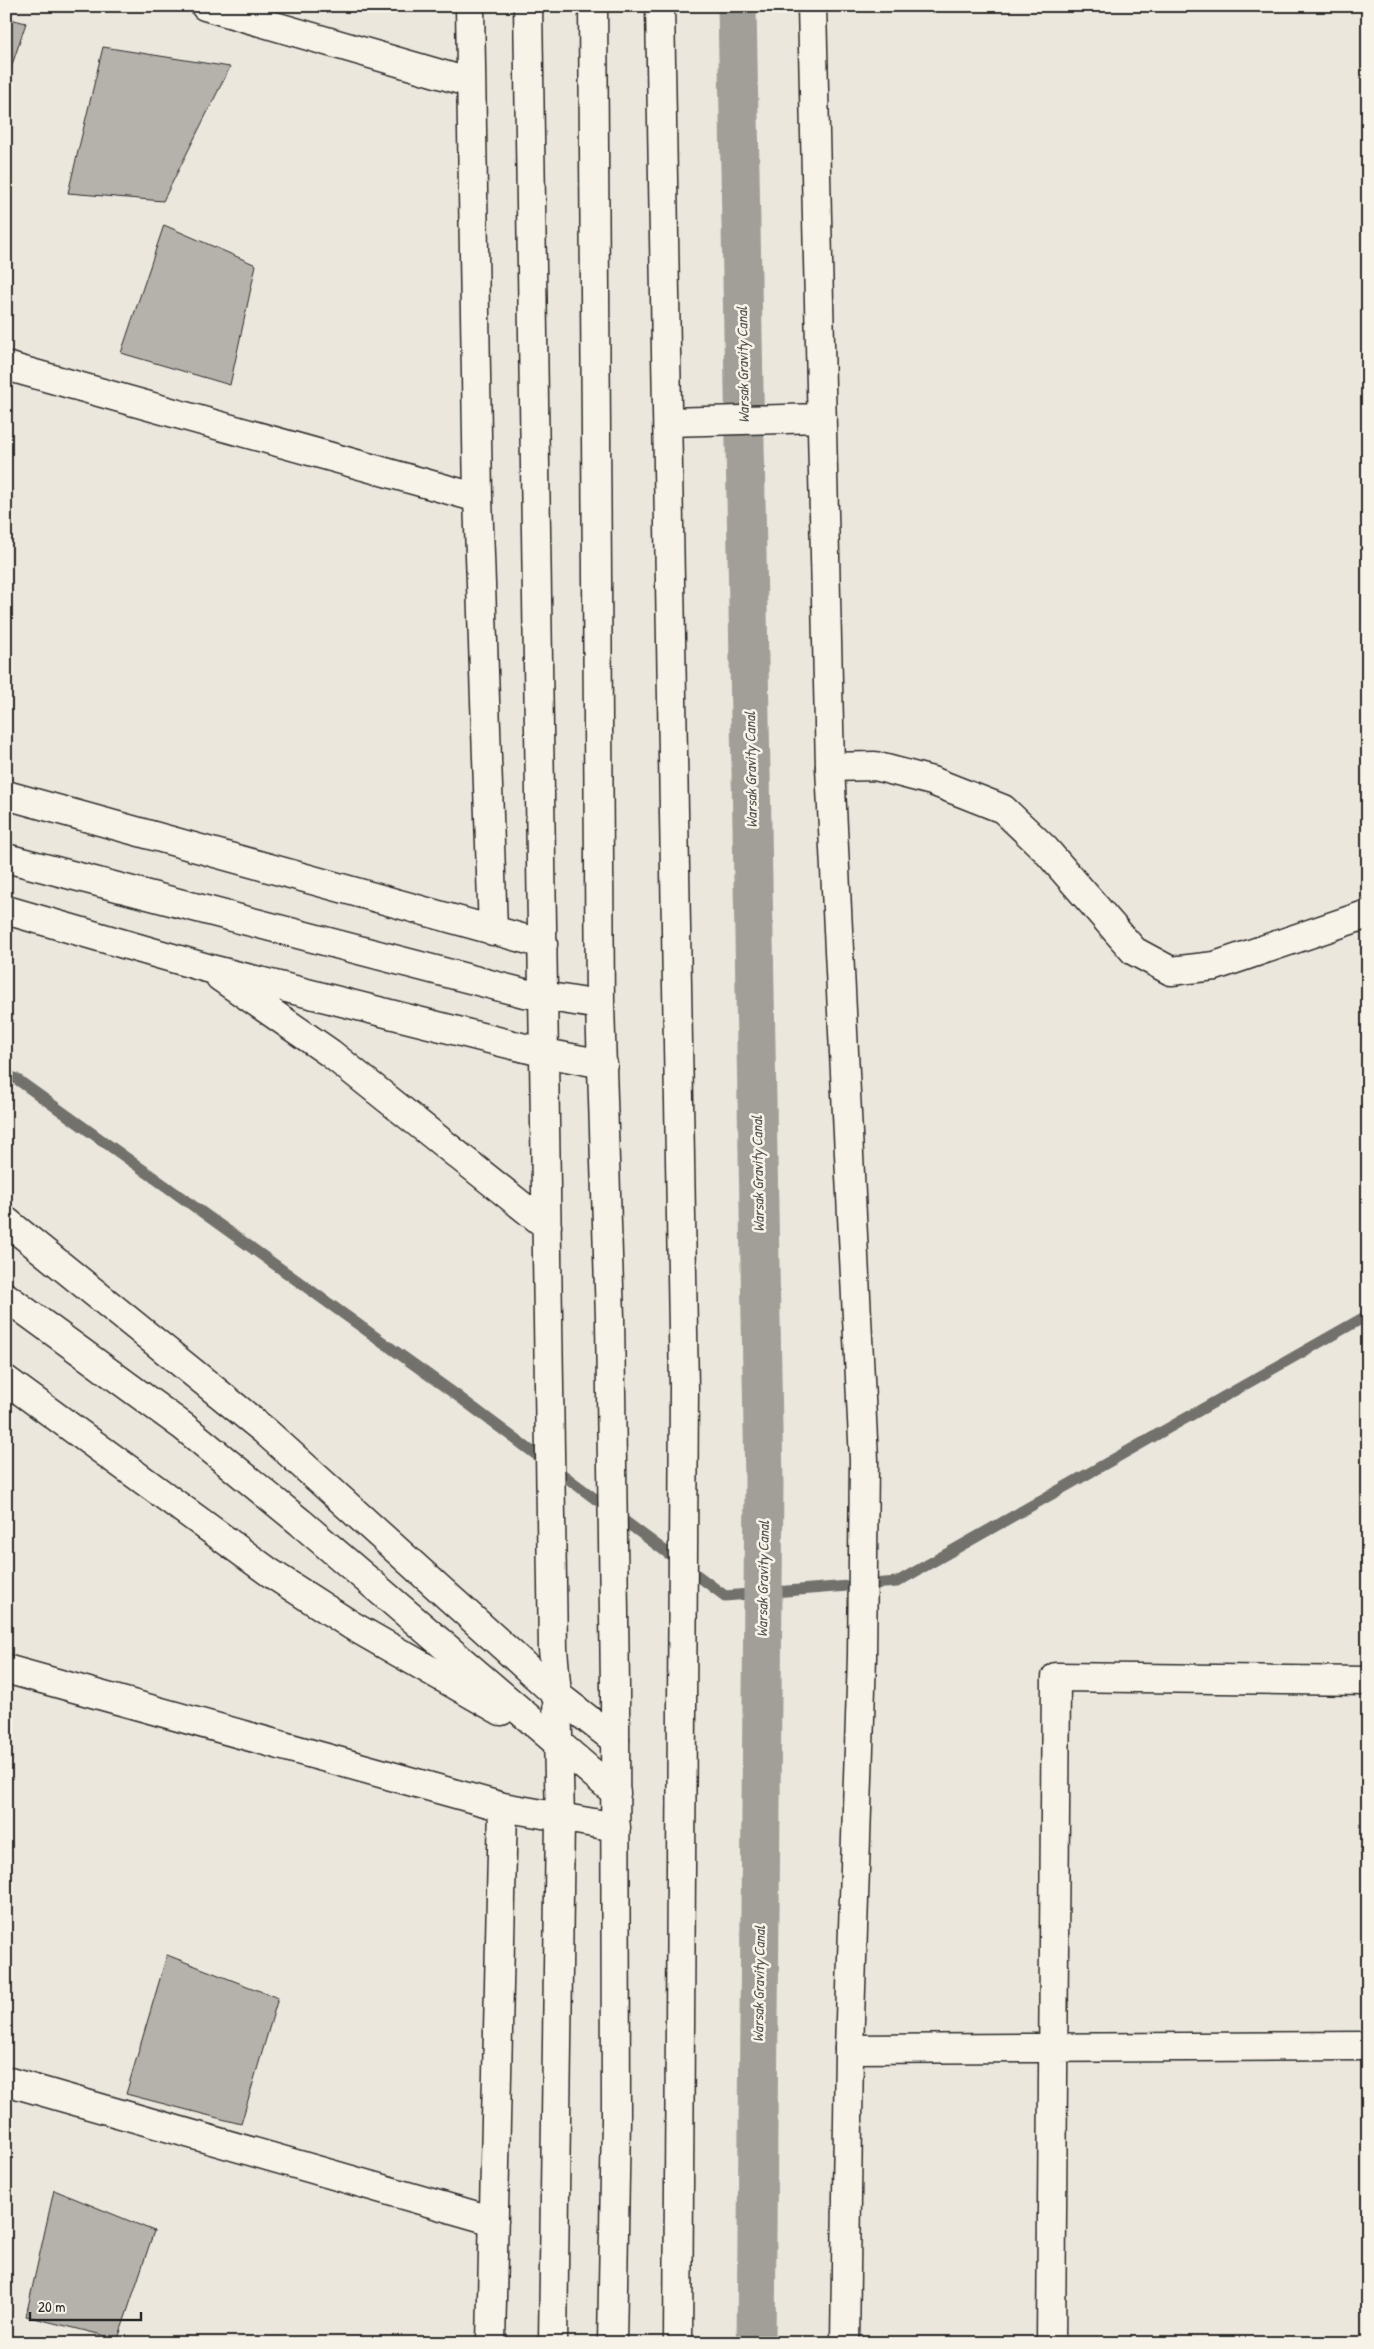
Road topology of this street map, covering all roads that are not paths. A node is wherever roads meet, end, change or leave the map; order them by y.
1 (205, 6) edge
2 (470, 6) edge
3 (528, 6) edge
4 (593, 6) edge
5 (660, 6) edge
6 (812, 6) edge
7 (471, 83) junction
8 (6, 366) edge
9 (822, 418) junction
10 (668, 422) junction
11 (478, 498) junction
12 (830, 767) junction
13 (6, 795) edge
14 (6, 858) edge
15 (6, 910) edge
16 (1368, 914) edge
17 (493, 931) junction
18 (543, 944) junction
19 (208, 968) junction
20 (544, 998) junction
21 (600, 1006) junction
22 (545, 1053) junction
23 (603, 1064) junction
24 (6, 1221) edge
25 (547, 1226) junction
26 (6, 1296) edge
27 (6, 1380) edge
28 (6, 1669) edge
29 (1368, 1681) edge
30 (557, 1695) junction
31 (615, 1740) junction
32 (558, 1744) junction
33 (616, 1793) junction
34 (503, 1807) junction
35 (560, 1819) junction
36 (616, 1827) junction
37 (1368, 2046) edge
38 (1053, 2048) junction
39 (849, 2049) junction
40 (6, 2081) edge
41 (494, 2221) junction
42 (491, 2343) edge
43 (553, 2343) edge
44 (612, 2343) edge
45 (678, 2343) edge
46 (845, 2343) edge
47 (1051, 2343) edge

1 - 7 main road
2 - 7 main road
3 - 18 main road
4 - 21 main road
5 - 10 main road
6 - 9 main road
7 - 11 main road
8 - 11 main road
9 - 10 main road
9 - 12 main road
10 - 45 main road
11 - 17 main road
12 - 16 main road
12 - 39 main road
13 - 17 main road
14 - 20 main road
15 - 19 main road
17 - 18 main road
18 - 20 main road
19 - 22 main road
19 - 25 main road
20 - 21 main road
20 - 22 main road
21 - 23 main road
22 - 23 main road
22 - 25 main road
23 - 31 main road
24 - 30 main road
25 - 30 main road
26 - 32 main road
27 - 32 main road
28 - 34 main road
29 - 38 main road
30 - 31 main road
30 - 32 main road
31 - 33 main road
32 - 33 main road
32 - 35 main road
33 - 36 main road
34 - 35 main road
34 - 41 main road
35 - 36 main road
35 - 43 main road
36 - 44 main road
37 - 38 main road
38 - 39 main road
38 - 47 main road
39 - 46 main road
40 - 41 main road
41 - 42 main road

